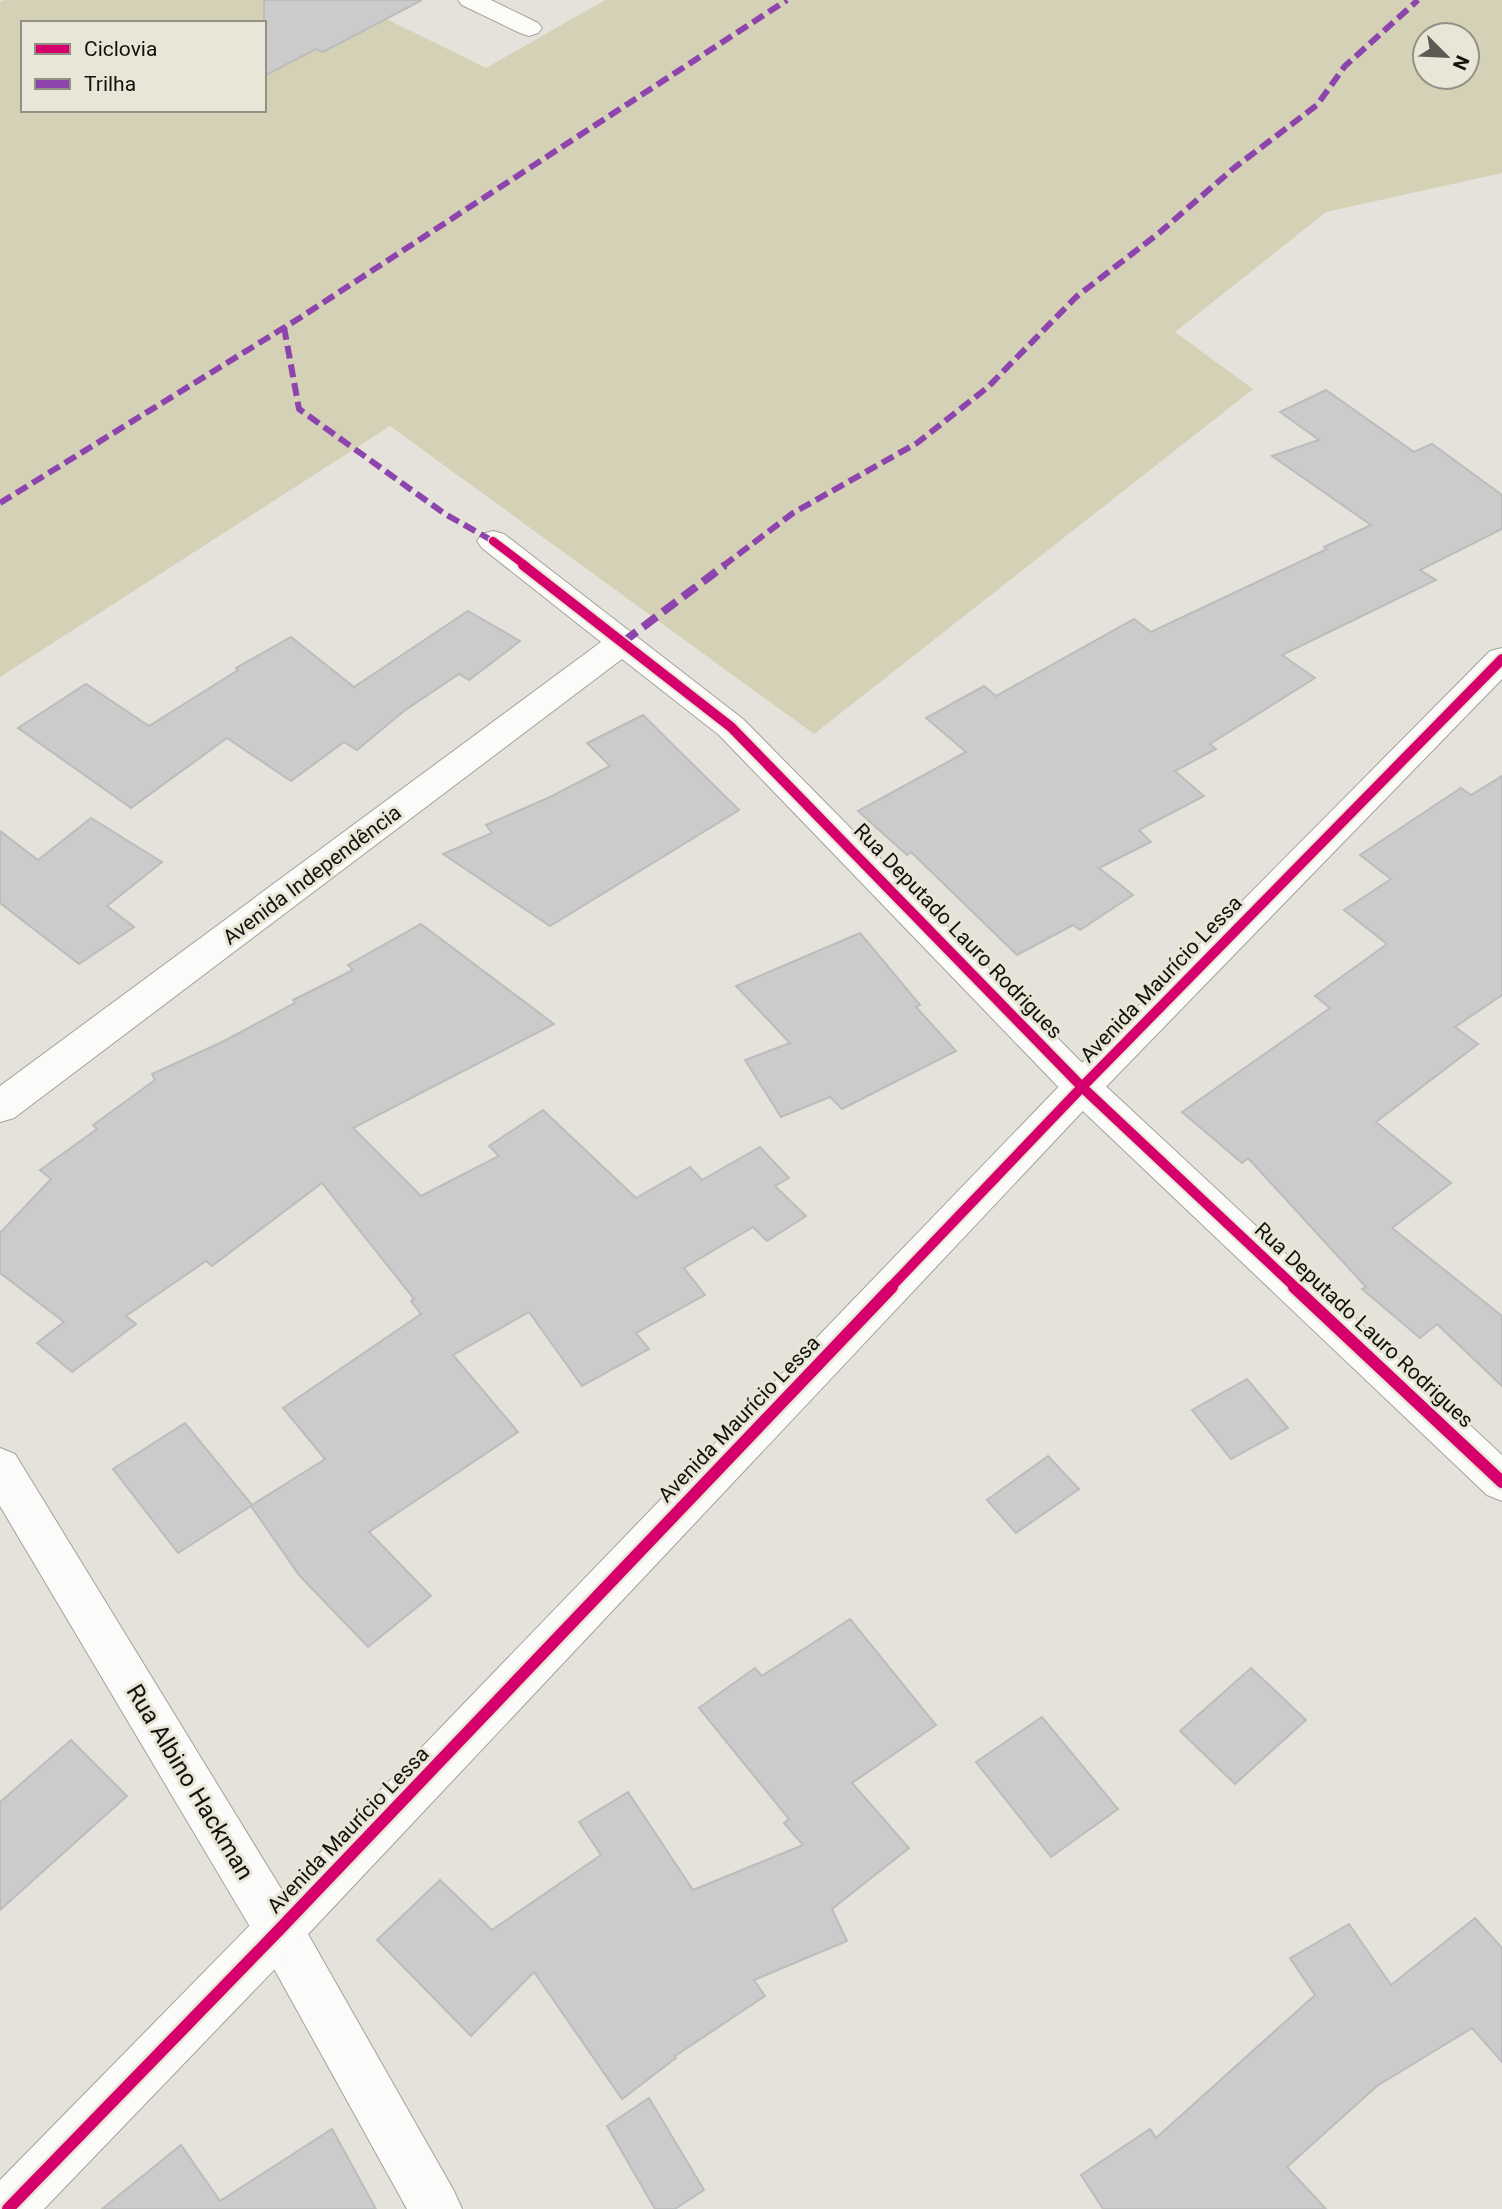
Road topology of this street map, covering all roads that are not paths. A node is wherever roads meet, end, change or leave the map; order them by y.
1 (477, 1) edge
2 (528, 28) dead end
3 (492, 541) dead end
4 (623, 642) junction
5 (1502, 659) edge
6 (1082, 1087) junction
7 (0, 1107) edge
8 (0, 1467) edge
9 (1502, 1482) edge
10 (279, 1930) junction
11 (8, 2209) edge
12 (436, 2209) edge

1 - 2 street
3 - 4 street, Rua Deputado Lauro Rodrigues
4 - 6 street, Rua Deputado Lauro Rodrigues
4 - 7 street, Avenida Independência
5 - 6 street, Avenida Maurício Lessa
6 - 9 street, Rua Deputado Lauro Rodrigues
6 - 10 street, Avenida Maurício Lessa
8 - 10 street, Rua Albino Hackman
10 - 11 street, Avenida Maurício Lessa
10 - 12 street, Rua Albino Hackman

